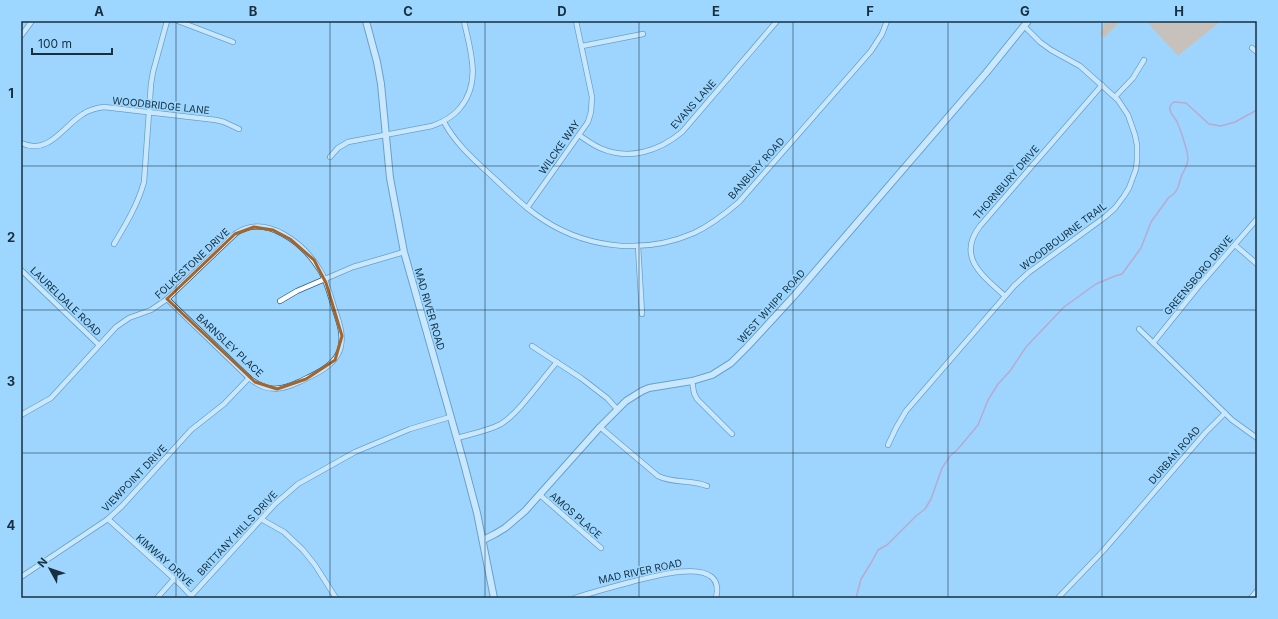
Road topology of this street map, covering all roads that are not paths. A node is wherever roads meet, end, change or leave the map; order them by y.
1 (32, 21) edge
2 (167, 21) edge
3 (178, 21) edge
4 (366, 21) edge
5 (464, 21) edge
6 (576, 21) edge
7 (887, 21) edge
8 (774, 22) edge
9 (1026, 24) edge
10 (643, 34) dead end
11 (21, 36) edge
12 (233, 42) dead end
13 (582, 46) junction
14 (1252, 48) dead end
15 (1257, 52) edge
16 (1144, 60) dead end
17 (1102, 85) junction
18 (1115, 97) junction
19 (150, 112) junction
20 (444, 122) junction
21 (239, 129) dead end
22 (386, 135) junction
23 (579, 135) junction
24 (21, 143) edge
25 (330, 158) dead end
26 (527, 208) junction
27 (1257, 219) edge
28 (114, 244) dead end
29 (1234, 244) junction
30 (638, 246) junction
31 (404, 252) junction
32 (1257, 264) edge
33 (21, 270) edge
34 (324, 279) junction
35 (1005, 296) junction
36 (167, 299) junction
37 (280, 301) dead end
38 (642, 314) dead end
39 (1139, 329) dead end
40 (1153, 343) junction
41 (100, 345) junction
42 (532, 346) dead end
43 (557, 362) junction
44 (249, 378) junction
45 (692, 382) junction
46 (287, 387) joint
47 (617, 409) junction
48 (1225, 413) junction
49 (21, 415) edge
50 (450, 417) junction
51 (600, 427) junction
52 (732, 434) dead end
53 (457, 438) junction
54 (1257, 438) edge
55 (888, 445) dead end
56 (707, 486) dead end
57 (540, 495) junction
58 (108, 519) junction
59 (261, 519) junction
60 (482, 540) junction
61 (601, 548) dead end
62 (21, 577) edge
63 (174, 579) junction
64 (1257, 591) edge
65 (192, 597) edge
66 (158, 598) edge
67 (336, 598) edge
68 (494, 598) edge
69 (575, 598) edge
70 (716, 598) edge
71 (1058, 598) edge
72 (1251, 598) edge

1 - 11 street
2 - 19 street
3 - 12 street
4 - 22 street, MAD RIVER ROAD
5 - 20 street
6 - 13 street, WILCKE WAY
7 - 30 street, BANBURY ROAD
8 - 23 street, EVANS LANE
9 - 17 street, WOODBOURNE TRAIL
9 - 45 street, WEST WHIPP ROAD
10 - 13 street
13 - 23 street, WILCKE WAY
14 - 15 street
16 - 18 street
17 - 18 street, WOODBOURNE TRAIL
17 - 35 street, THORNBURY DRIVE
18 - 35 street, WOODBOURNE TRAIL
19 - 21 street, WOODBRIDGE LANE
19 - 24 street, WOODBRIDGE LANE
19 - 28 street
20 - 22 street
20 - 26 street, BANBURY ROAD
22 - 25 street
22 - 31 street, MAD RIVER ROAD
23 - 26 street, WILCKE WAY
26 - 30 street, BANBURY ROAD
27 - 29 street, GREENSBORO DRIVE
29 - 32 street
29 - 40 street, GREENSBORO DRIVE
30 - 38 street
31 - 34 street
31 - 50 street, MAD RIVER ROAD
33 - 41 street, LAURELDALE ROAD
34 - 36 street, FOLKESTONE DRIVE
34 - 37 street
34 - 46 street, FOLKESTONE DRIVE
35 - 55 street, WOODBOURNE TRAIL
36 - 41 street, FOLKESTONE DRIVE
36 - 44 street, BARNSLEY PLACE
39 - 40 street
40 - 48 street
41 - 49 street, FOLKESTONE DRIVE
42 - 43 street
43 - 47 street
43 - 53 street
44 - 46 street, BARNSLEY PLACE
44 - 58 street, VIEWPOINT DRIVE
45 - 47 street, WEST WHIPP ROAD
45 - 52 street
47 - 51 street, WEST WHIPP ROAD
48 - 54 street
48 - 71 street, DURBAN ROAD
50 - 53 street, MAD RIVER ROAD
50 - 59 street, BRITTANY HILLS DRIVE
51 - 56 street
51 - 57 street, WEST WHIPP ROAD
53 - 60 street, MAD RIVER ROAD
57 - 60 street, WEST WHIPP ROAD
57 - 61 street, AMOS PLACE
58 - 62 street, VIEWPOINT DRIVE
58 - 63 street, KIMWAY DRIVE
59 - 65 street, BRITTANY HILLS DRIVE
59 - 67 street
60 - 68 street, MAD RIVER ROAD
63 - 65 street, KIMWAY DRIVE
63 - 66 street
64 - 72 street
69 - 70 street, MAD RIVER ROAD

